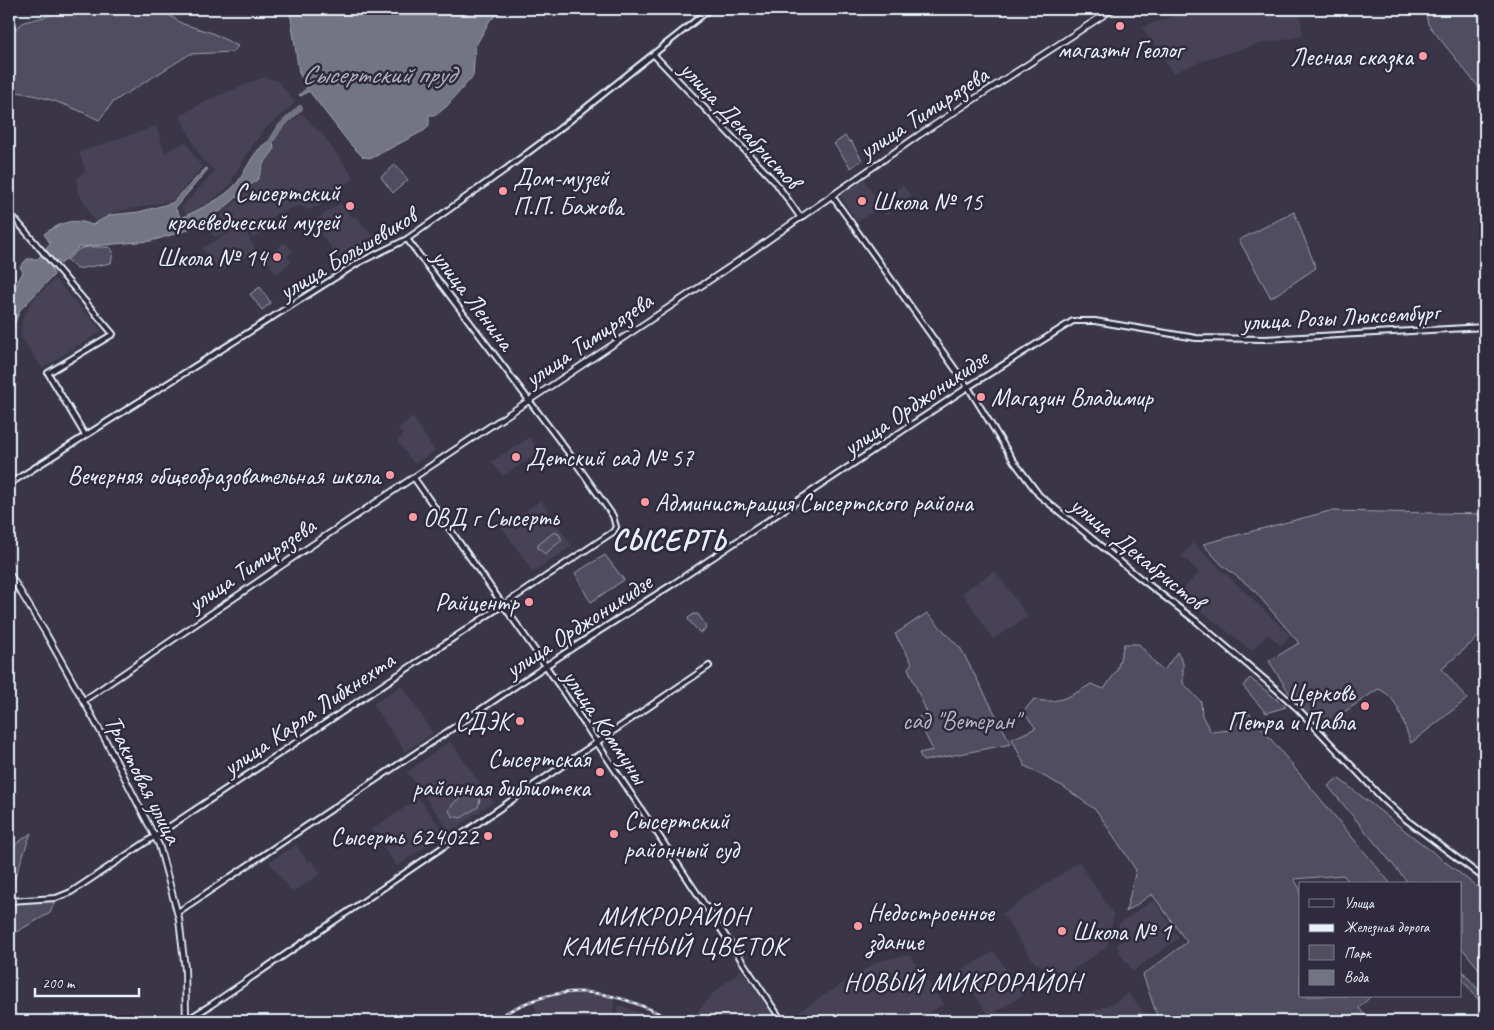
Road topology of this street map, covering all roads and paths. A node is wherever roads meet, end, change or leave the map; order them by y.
1 (710, 9) edge
2 (1114, 9) edge
3 (654, 55) junction
4 (832, 196) junction
5 (9, 212) edge
6 (802, 218) junction
7 (407, 239) junction
8 (1073, 321) joint
9 (1485, 326) edge
10 (968, 387) junction
11 (529, 401) junction
12 (85, 436) junction
13 (414, 478) junction
14 (9, 484) edge
15 (616, 527) joint
16 (9, 573) edge
17 (502, 604) junction
18 (546, 666) junction
19 (709, 666) dead end
20 (83, 701) junction
21 (597, 743) junction
22 (156, 837) junction
23 (1485, 879) edge
24 (9, 901) edge
25 (178, 912) junction
26 (186, 1020) edge
27 (782, 1021) edge

1 - 3 street, улица Большевиков
2 - 4 main road, улица Тимирязева
3 - 6 street, улица Декабристов
3 - 7 street, улица Большевиков
4 - 6 main road, улица Тимирязева
4 - 10 street, улица Декабристов
5 - 12 street
6 - 11 main road, улица Тимирязева
7 - 11 street, улица Ленина
7 - 12 street, улица Большевиков
8 - 9 street, улица Розы Люксембург
8 - 10 street, улица Орджоникидзе
10 - 18 street, улица Орджоникидзе
10 - 23 street, улица Декабристов
11 - 13 main road, улица Тимирязева
11 - 15 street, улица Ленина
12 - 14 street, улица Большевиков
13 - 17 street, улица Коммуны
13 - 20 main road, улица Тимирязева
15 - 17 street, улица Карла Либкнехта
16 - 20 main road, Трактовая улица
17 - 18 street, улица Коммуны
17 - 22 street, улица Карла Либкнехта
18 - 21 street, улица Коммуны
18 - 25 street, улица Орджоникидзе
19 - 21 street
20 - 22 main road, Трактовая улица
21 - 26 street
21 - 27 street, улица Коммуны
22 - 24 street, улица Карла Либкнехта
22 - 25 main road, Трактовая улица
25 - 26 main road, Трактовая улица

